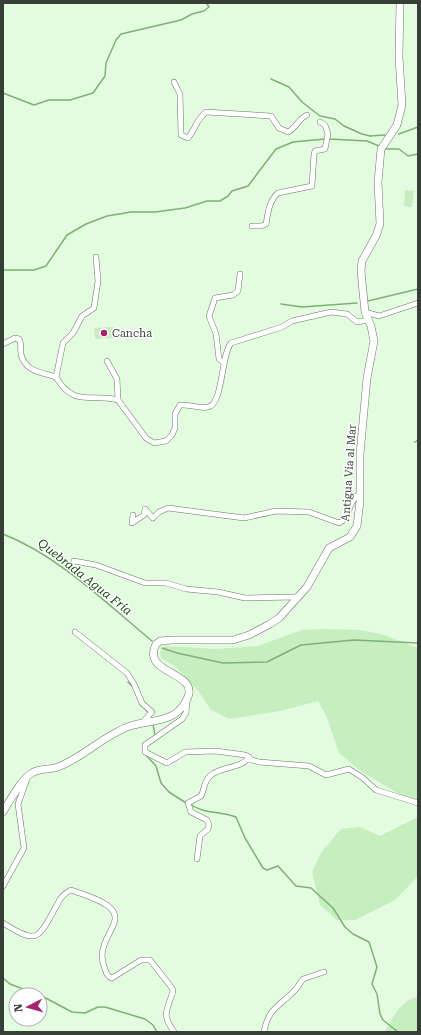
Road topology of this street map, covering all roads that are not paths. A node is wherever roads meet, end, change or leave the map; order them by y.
1 (400, 3) edge
2 (174, 82) dead end
3 (307, 115) dead end
4 (320, 122) dead end
5 (252, 226) dead end
6 (96, 257) dead end
7 (240, 274) dead end
8 (418, 303) edge
9 (365, 312) junction
10 (369, 320) junction
11 (3, 344) edge
12 (107, 361) dead end
13 (224, 363) junction
14 (56, 377) junction
15 (118, 400) junction
16 (359, 494) junction
17 (133, 515) dead end
18 (74, 561) dead end
19 (298, 597) junction
20 (75, 632) dead end
21 (187, 700) junction
22 (143, 723) junction
23 (248, 758) junction
24 (29, 775) junction
25 (418, 803) edge
26 (3, 812) edge
27 (197, 859) dead end
28 (3, 886) edge
29 (3, 923) edge
30 (324, 972) dead end
31 (174, 1032) edge
32 (264, 1032) edge

1 - 9 main road, Antigua Vía al Mar
2 - 3 street
4 - 5 street
6 - 14 street
7 - 13 street
8 - 9 street
9 - 10 main road, Antigua Vía al Mar
10 - 13 street
10 - 16 main road, Antigua Vía al Mar
11 - 14 street
12 - 15 street
13 - 15 street
14 - 15 street
16 - 17 street
16 - 19 main road, Antigua Vía al Mar
18 - 19 street
19 - 21 main road, Antigua Vía al Mar
20 - 22 street
21 - 22 main road
21 - 23 street
22 - 24 main road
23 - 25 street
23 - 27 street
24 - 26 main road
24 - 28 street
29 - 31 street
30 - 32 street

